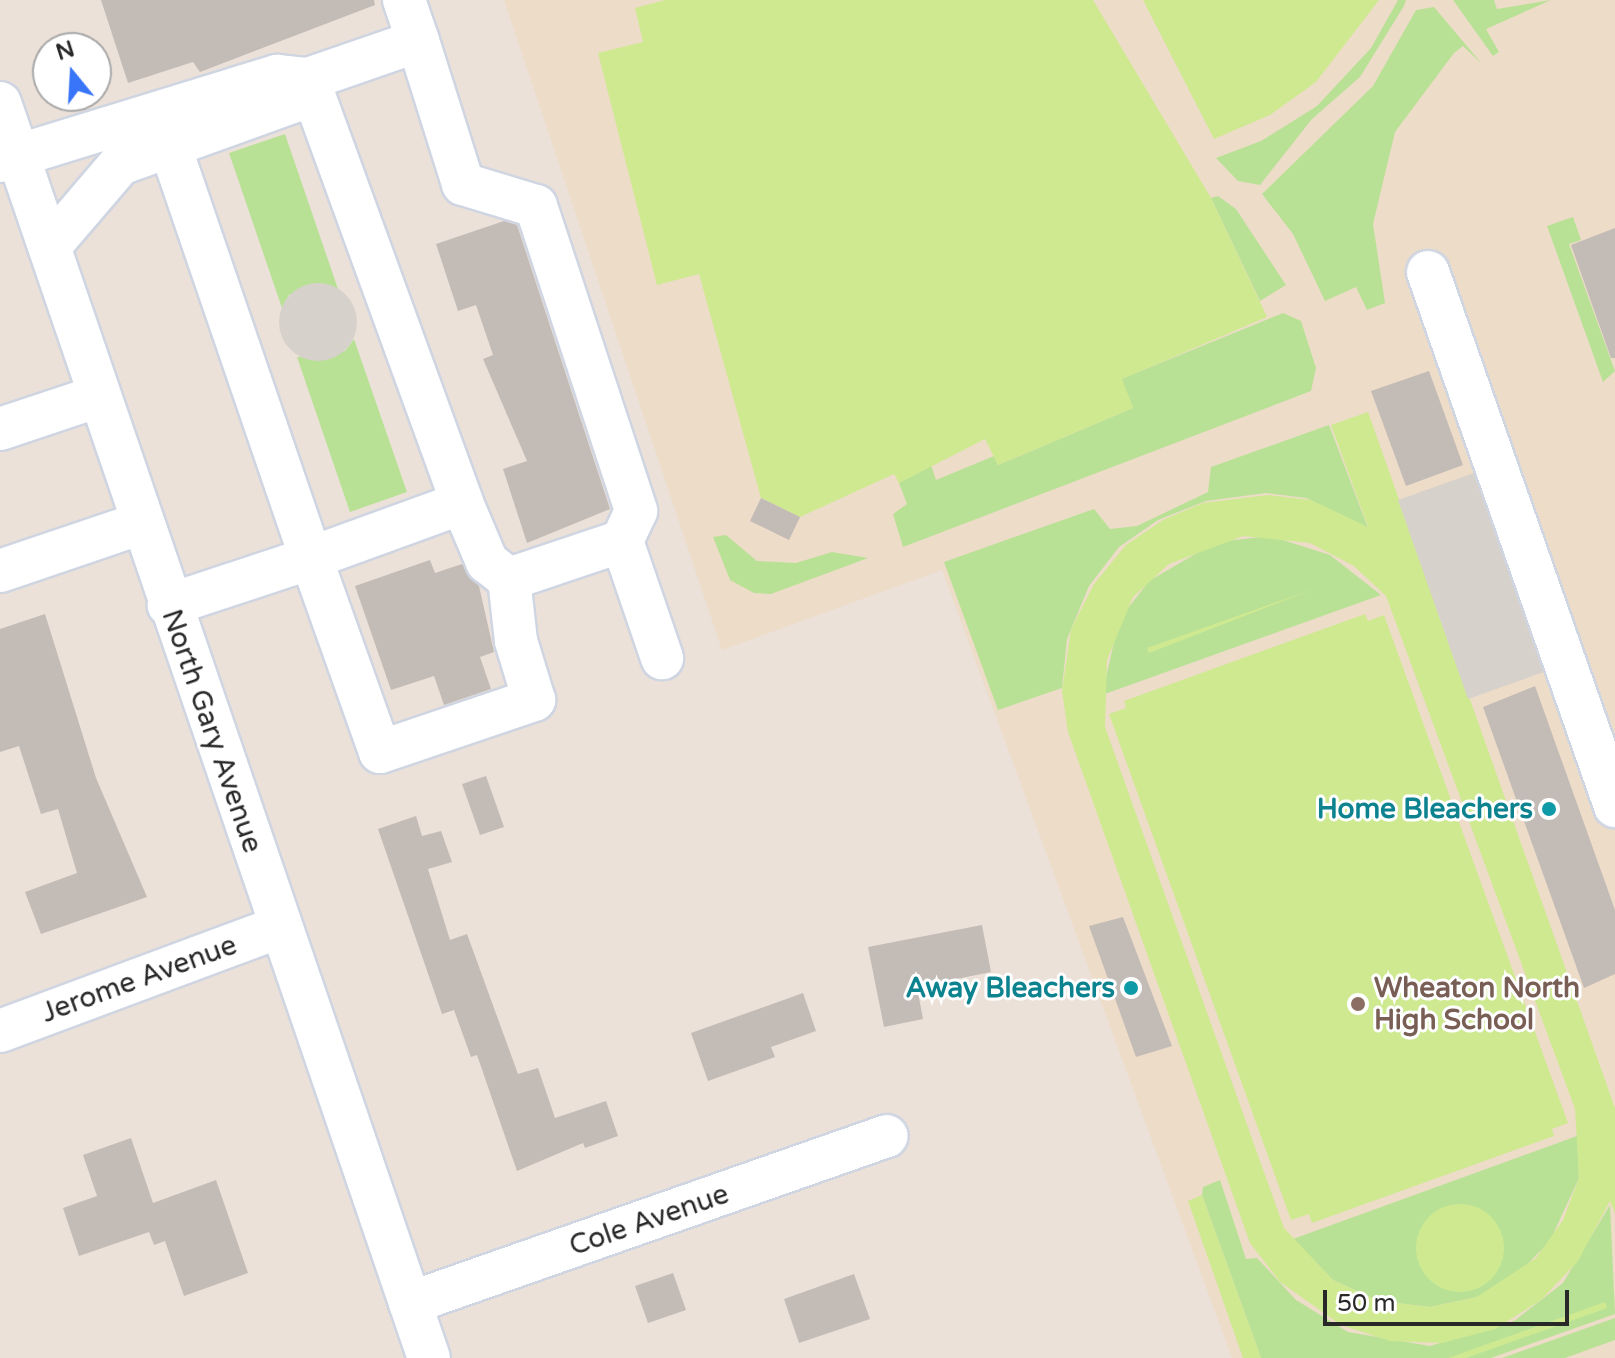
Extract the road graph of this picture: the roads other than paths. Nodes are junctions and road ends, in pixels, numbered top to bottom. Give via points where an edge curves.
1 (404, 0) edge
2 (418, 41) junction
3 (308, 79) junction
4 (0, 103) edge
5 (165, 132) junction
6 (8, 158) edge
7 (49, 247) junction
8 (1428, 272) dead end
9 (99, 396) junction
10 (0, 429) edge
11 (462, 503) junction
12 (142, 523) junction
13 (622, 541) junction
14 (311, 558) junction
15 (0, 571) edge
16 (509, 579) junction
17 (169, 605) junction
18 (662, 658) dead end
19 (1615, 806) edge
20 (279, 927) junction
21 (0, 1031) edge
22 (887, 1136) dead end
23 (410, 1303) junction
24 (429, 1358) edge

1 - 2 street
2 - 3 street
2 - 13 street via 463,184 536,206 636,511
3 - 5 street via 295,101
3 - 11 street
4 - 6 street, North Gary Avenue
5 - 6 street
5 - 7 street via 120,164
5 - 14 street
6 - 7 street, North Gary Avenue
7 - 9 street, North Gary Avenue
8 - 19 street
9 - 10 street
9 - 12 street, North Gary Avenue
11 - 14 street
11 - 16 street via 487,562
12 - 15 street
12 - 17 street, North Gary Avenue
13 - 16 street
13 - 18 street
14 - 16 street via 380,752 534,700 516,641
14 - 17 street
17 - 20 street, North Gary Avenue
20 - 21 street, Jerome Avenue
20 - 23 street, North Gary Avenue
22 - 23 street, Cole Avenue
23 - 24 street, North Gary Avenue

